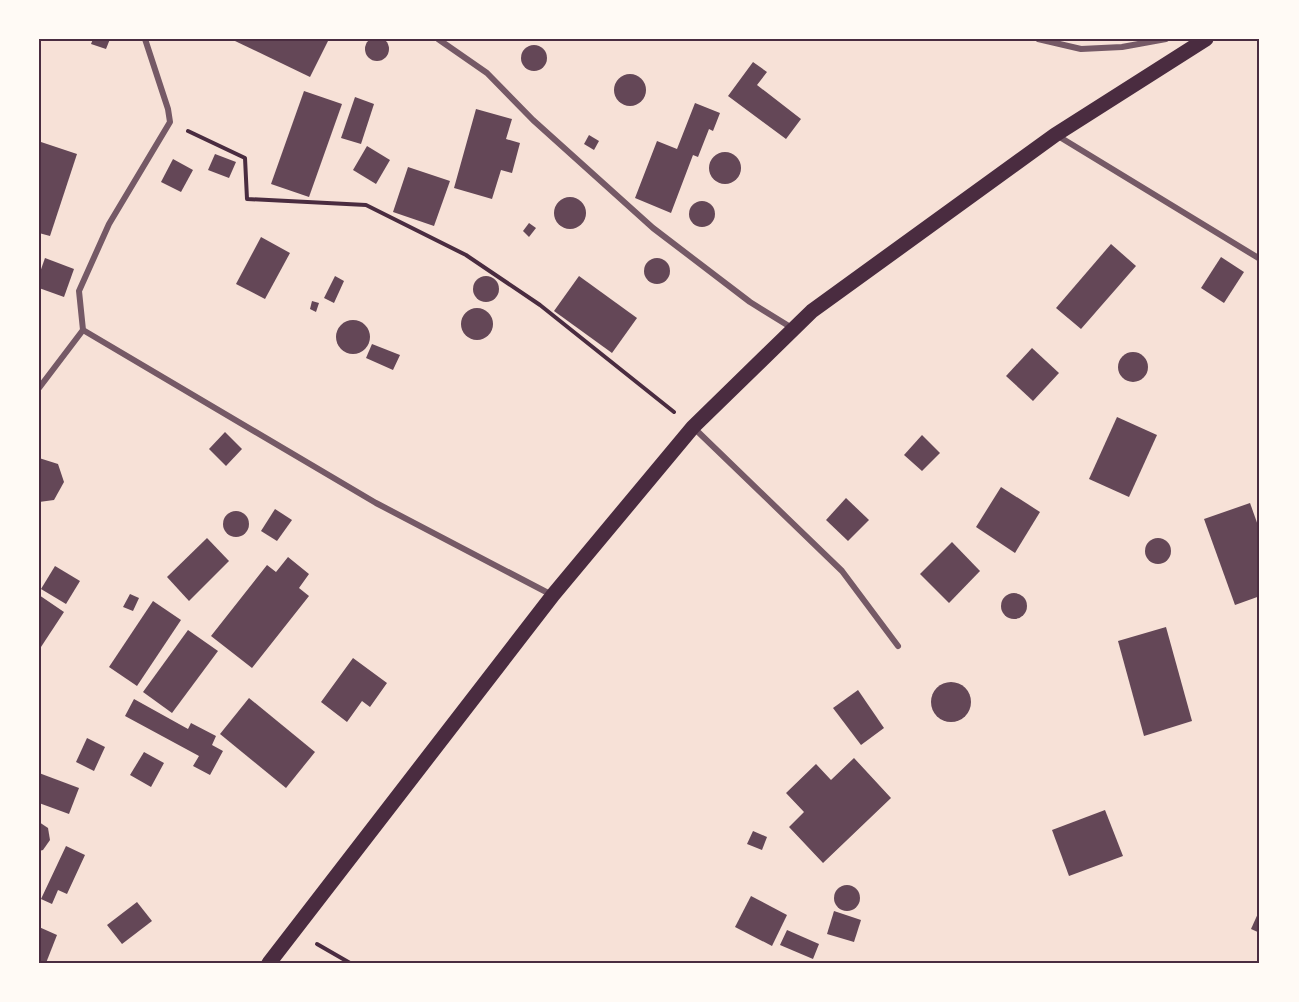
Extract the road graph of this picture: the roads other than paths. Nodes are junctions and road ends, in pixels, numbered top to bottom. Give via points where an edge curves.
1 (145, 39) edge
2 (438, 39) edge
3 (1038, 39) edge
4 (1166, 39) edge
5 (1206, 39) edge
6 (1055, 135) junction
7 (1260, 259) edge
8 (794, 329) junction
9 (83, 330) junction
10 (39, 388) edge
11 (693, 427) junction
12 (553, 595) junction
13 (898, 646) dead end
14 (269, 963) edge

1 - 9 street via 170,122 109,224 79,291
2 - 8 street via 487,73 653,228 750,303
3 - 4 street via 1081,49
5 - 6 main road
6 - 7 street
6 - 8 main road via 812,311
8 - 11 main road
9 - 10 street
9 - 12 street via 376,504
11 - 12 main road
11 - 13 street via 842,571
12 - 14 main road

